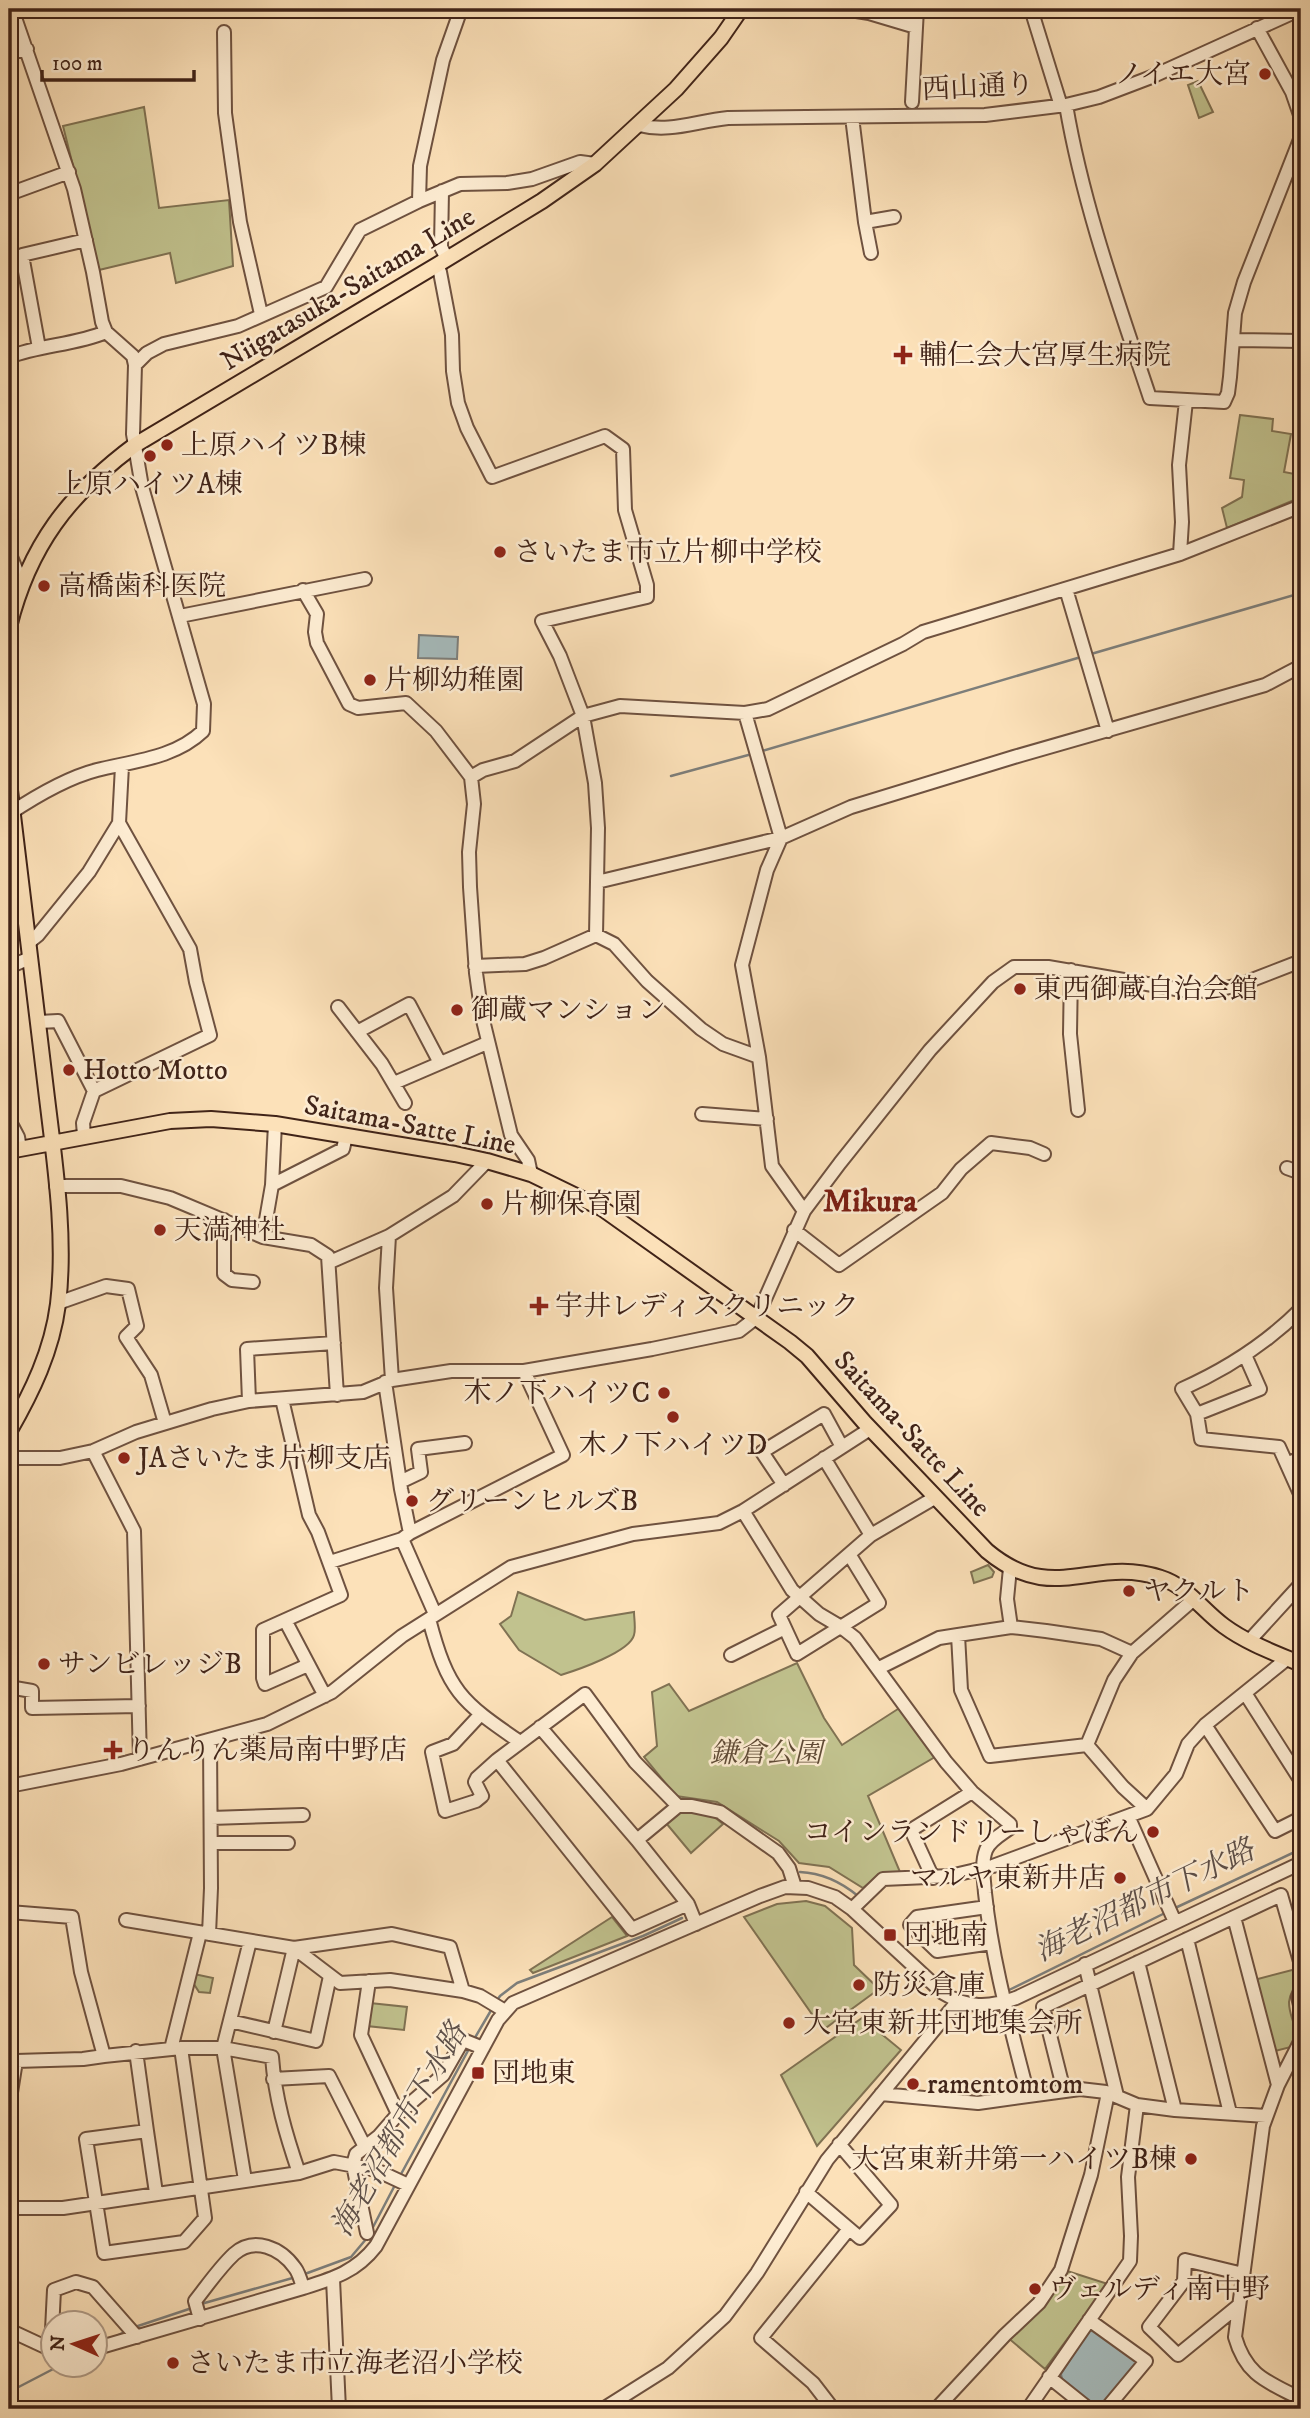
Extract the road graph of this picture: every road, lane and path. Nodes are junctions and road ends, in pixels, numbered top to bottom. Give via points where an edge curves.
1 (12, 9) edge
2 (461, 9) edge
3 (741, 9) edge
4 (844, 9) edge
5 (917, 9) edge
6 (1031, 9) edge
7 (1301, 9) edge
8 (916, 27) junction
9 (1257, 28) junction
10 (224, 32) dead end
11 (27, 50) junction
12 (9, 53) edge
13 (912, 102) dead end
14 (1064, 106) junction
15 (852, 117) junction
16 (1301, 118) edge
17 (639, 125) junction
18 (1301, 138) edge
19 (595, 164) junction
20 (69, 172) junction
21 (442, 191) junction
22 (9, 194) edge
23 (419, 201) junction
24 (894, 217) dead end
25 (865, 222) junction
26 (86, 240) junction
27 (871, 253) dead end
28 (442, 262) junction
29 (261, 314) junction
30 (106, 332) junction
31 (1234, 340) junction
32 (1301, 341) edge
33 (39, 348) junction
34 (9, 357) edge
35 (135, 365) junction
36 (1186, 401) junction
37 (135, 445) junction
38 (1301, 506) edge
39 (9, 552) edge
40 (1180, 554) junction
41 (365, 579) dead end
42 (22, 584) junction
43 (1066, 589) junction
44 (303, 590) junction
45 (12, 604) edge
46 (180, 616) junction
47 (9, 627) edge
48 (1301, 666) edge
49 (745, 713) junction
50 (583, 716) junction
51 (1108, 731) junction
52 (122, 766) junction
53 (471, 777) junction
54 (9, 782) edge
55 (10, 813) edge
56 (119, 823) junction
57 (781, 838) junction
58 (597, 882) junction
59 (596, 935) junction
60 (28, 943) junction
61 (30, 958) junction
62 (1301, 961) edge
63 (475, 966) junction
64 (9, 967) edge
65 (1071, 970) junction
66 (338, 1007) dead end
67 (39, 1023) junction
68 (357, 1032) junction
69 (487, 1043) junction
70 (759, 1057) junction
71 (440, 1063) junction
72 (394, 1083) junction
73 (94, 1091) junction
74 (405, 1103) dead end
75 (1078, 1110) dead end
76 (702, 1114) dead end
77 (767, 1119) junction
78 (9, 1120) edge
79 (275, 1124) junction
80 (84, 1135) junction
81 (346, 1136) junction
82 (52, 1142) junction
83 (14, 1149) edge
84 (1044, 1154) dead end
85 (487, 1161) junction
86 (1287, 1168) dead end
87 (1301, 1172) edge
88 (531, 1174) junction
89 (272, 1185) junction
90 (56, 1186) junction
91 (804, 1211) junction
92 (225, 1220) junction
93 (794, 1230) junction
94 (389, 1236) junction
95 (263, 1237) junction
96 (330, 1262) junction
97 (253, 1282) dead end
98 (58, 1303) junction
99 (1301, 1309) edge
100 (757, 1317) junction
101 (334, 1343) junction
102 (1245, 1355) junction
103 (524, 1371) junction
104 (389, 1381) junction
105 (337, 1395) junction
106 (282, 1399) junction
107 (249, 1402) junction
108 (1197, 1414) junction
109 (165, 1423) junction
110 (870, 1429) junction
111 (9, 1432) edge
112 (464, 1443) dead end
113 (842, 1447) junction
114 (93, 1451) junction
115 (9, 1458) edge
116 (824, 1458) junction
117 (1301, 1458) edge
118 (1288, 1463) junction
119 (400, 1482) junction
120 (784, 1485) junction
121 (1301, 1496) edge
122 (936, 1497) junction
123 (743, 1511) junction
124 (871, 1535) junction
125 (406, 1536) junction
126 (849, 1554) junction
127 (330, 1562) junction
128 (1010, 1568) junction
129 (1301, 1584) edge
130 (798, 1597) junction
131 (1194, 1599) junction
132 (432, 1616) junction
133 (286, 1622) junction
134 (841, 1627) junction
135 (1011, 1627) junction
136 (785, 1629) junction
137 (958, 1635) junction
138 (1249, 1641) junction
139 (1132, 1653) junction
140 (731, 1656) dead end
141 (1295, 1661) edge
142 (308, 1665) junction
143 (879, 1668) junction
144 (9, 1687) edge
145 (1245, 1693) junction
146 (325, 1696) junction
147 (139, 1706) junction
148 (480, 1714) junction
149 (1205, 1725) junction
150 (540, 1727) junction
151 (210, 1740) junction
152 (520, 1742) junction
153 (1087, 1745) junction
154 (140, 1759) junction
155 (497, 1760) junction
156 (1301, 1782) edge
157 (9, 1786) edge
158 (972, 1792) junction
159 (678, 1806) junction
160 (1147, 1809) junction
161 (303, 1815) dead end
162 (1128, 1816) junction
163 (211, 1818) junction
164 (1301, 1818) edge
165 (637, 1840) junction
166 (211, 1843) junction
167 (288, 1843) dead end
168 (1301, 1863) edge
169 (983, 1868) junction
170 (933, 1878) junction
171 (795, 1887) junction
172 (688, 1904) junction
173 (987, 1907) junction
174 (852, 1909) junction
175 (9, 1912) edge
176 (1172, 1914) junction
177 (1234, 1917) junction
178 (126, 1920) dead end
179 (696, 1924) junction
180 (204, 1934) junction
181 (1187, 1939) junction
182 (250, 1941) junction
183 (992, 1943) junction
184 (294, 1948) junction
185 (1138, 1962) junction
186 (1085, 1964) junction
187 (1301, 1965) edge
188 (330, 1976) junction
189 (369, 1981) junction
190 (1090, 1984) junction
191 (1301, 1990) edge
192 (463, 1991) junction
193 (957, 2002) junction
194 (1005, 2002) junction
195 (497, 2006) junction
196 (1301, 2009) edge
197 (230, 2021) junction
198 (274, 2032) junction
199 (1301, 2040) edge
200 (222, 2048) junction
201 (176, 2049) junction
202 (483, 2049) junction
203 (136, 2051) junction
204 (104, 2056) junction
205 (274, 2079) junction
206 (1278, 2085) junction
207 (1064, 2091) junction
208 (881, 2094) junction
209 (1113, 2094) junction
210 (1028, 2095) junction
211 (9, 2105) edge
212 (1137, 2105) junction
213 (1175, 2110) junction
214 (1230, 2113) junction
215 (398, 2114) junction
216 (1266, 2116) junction
217 (147, 2131) junction
218 (839, 2144) junction
219 (365, 2147) junction
220 (352, 2165) junction
221 (299, 2173) junction
222 (245, 2180) junction
223 (408, 2185) junction
224 (201, 2186) junction
225 (806, 2192) junction
226 (156, 2193) junction
227 (95, 2202) junction
228 (9, 2208) edge
229 (849, 2229) junction
230 (367, 2233) dead end
231 (1243, 2274) junction
232 (333, 2279) junction
233 (303, 2288) junction
234 (1238, 2306) junction
235 (53, 2310) edge
236 (200, 2319) junction
237 (1089, 2320) junction
238 (9, 2330) edge
239 (137, 2337) junction
240 (38, 2343) edge
241 (108, 2345) edge
242 (1049, 2377) junction
243 (1301, 2399) edge
244 (339, 2409) edge
245 (603, 2409) edge
246 (833, 2409) edge
247 (936, 2409) edge
248 (1028, 2409) edge
249 (1089, 2409) edge
250 (1106, 2409) edge

1 - 11 street
2 - 23 street via 443,60 420,166
3 - 17 main road, Niigatasuka-Saitama Line via 700,63
4 - 8 street
5 - 8 street
6 - 14 street
7 - 9 street, 西山通り
8 - 13 street
9 - 14 street, 西山通り via 1149,78
9 - 16 street
10 - 29 street via 225,113 240,222
11 - 12 street
11 - 20 street
14 - 15 street, 西山通り via 985,115
14 - 36 street via 1112,289 1150,398
15 - 17 street, 西山通り via 728,118 667,129
15 - 25 street
17 - 19 main road, Niigatasuka-Saitama Line
18 - 31 street via 1244,282 1235,313
19 - 21 street via 580,162 532,179 460,184
19 - 28 main road, Niigatasuka-Saitama Line
20 - 22 street
20 - 26 street
21 - 23 street
21 - 28 street
23 - 29 street via 360,230 326,287
24 - 25 street
25 - 27 street
26 - 30 street
26 - 33 street via 22,255
28 - 37 main road, Niigatasuka-Saitama Line
28 - 50 street via 458,403 492,477 605,436 623,449 625,510 647,597 542,621
29 - 35 street via 220,332 164,344
30 - 33 street
30 - 35 street via 133,356
31 - 32 street
31 - 36 street via 1224,402
33 - 34 street
35 - 37 street
36 - 40 street
37 - 42 main road, Niigatasuka-Saitama Line via 68,504
37 - 46 street via 142,487
38 - 40 street
39 - 42 street
40 - 43 street
41 - 44 street
42 - 45 main road, Niigatasuka-Saitama Line
43 - 49 street via 923,632 768,709
43 - 51 street
44 - 46 street
44 - 53 street via 317,614 317,643 349,704 358,708 405,703 436,731
45 - 47 main road, Niigatasuka-Saitama Line
46 - 52 street via 204,704 203,731 191,743
48 - 51 street via 1265,685
49 - 50 street via 620,706
49 - 57 street
50 - 53 street via 515,761
50 - 58 street via 595,783
51 - 57 street via 850,807
52 - 55 street via 95,770 66,782
52 - 56 street
53 - 63 street via 474,804 469,852
54 - 55 main road
55 - 60 main road
56 - 60 street via 89,872
56 - 73 street via 190,949 210,1035
57 - 58 street
57 - 70 street via 767,870 742,965
58 - 59 street
59 - 63 street via 525,964
59 - 70 street via 614,944 701,1029 723,1044
60 - 61 main road
61 - 64 street
61 - 67 main road
62 - 65 street via 1212,991
63 - 69 street
65 - 75 street via 1069,1024
65 - 91 street via 1014,967 993,982 923,1058
66 - 68 street
67 - 73 street via 58,1021
67 - 82 main road
68 - 71 street via 409,1004
68 - 72 street
69 - 71 street
69 - 88 street via 511,1135 528,1160
70 - 77 street
71 - 72 street
72 - 74 street
73 - 80 street via 83,1123
76 - 77 street
77 - 91 street via 772,1166
78 - 83 street via 18,1136
79 - 80 main road, Saitama-Satte Line via 194,1119
79 - 81 main road, Saitama-Satte Line
79 - 89 street
80 - 82 main road, Saitama-Satte Line
81 - 85 main road, Saitama-Satte Line
81 - 89 street via 343,1149
82 - 83 main road, Saitama-Satte Line
82 - 90 main road
84 - 93 street via 991,1143 942,1193 839,1265
85 - 88 main road, Saitama-Satte Line
85 - 94 street via 453,1196
86 - 87 street
88 - 100 main road, Saitama-Satte Line via 603,1209
89 - 95 street
90 - 92 street via 121,1186 170,1198
90 - 98 main road
91 - 93 street
92 - 95 street
92 - 97 street via 224,1274 232,1280
93 - 100 street
94 - 96 street
94 - 104 street
95 - 96 street via 311,1245
96 - 101 street
98 - 109 street via 106,1286 128,1289 137,1326 126,1337 151,1375
98 - 111 main road via 37,1379
99 - 102 street
100 - 103 street via 727,1335
100 - 110 main road, Saitama-Satte Line via 807,1356
101 - 105 street
101 - 107 street via 247,1349
102 - 108 street via 1182,1389
102 - 108 street via 1260,1389
103 - 104 street via 452,1371
103 - 125 street via 563,1455
104 - 105 street via 363,1392
104 - 119 street
105 - 106 street
106 - 107 street
106 - 127 street via 309,1516
107 - 109 street
108 - 118 street via 1201,1439 1279,1447
109 - 114 street
110 - 113 street
110 - 122 main road, Saitama-Satte Line
112 - 119 street via 418,1450 421,1472
113 - 116 street
113 - 120 street via 824,1414 762,1452
114 - 115 street via 60,1458
114 - 147 street via 134,1531
116 - 120 street
116 - 124 street
117 - 118 street
118 - 121 street
119 - 125 street
120 - 123 street
122 - 124 street
122 - 128 main road, Saitama-Satte Line via 987,1551
123 - 130 street
123 - 132 street via 719,1523 633,1534 511,1567
124 - 126 street
125 - 127 street
125 - 132 street
126 - 130 street
126 - 134 street via 879,1603
127 - 133 street via 341,1595
128 - 131 main road, Saitama-Satte Line via 1040,1579 1149,1574
128 - 135 street via 1007,1600
129 - 138 street
130 - 134 street
130 - 136 street via 779,1615
131 - 138 main road, Saitama-Satte Line via 1221,1625
131 - 139 street
132 - 146 street
132 - 148 street via 448,1678
133 - 142 street
133 - 142 street via 263,1630 265,1685
134 - 136 street via 797,1654
134 - 143 street
135 - 137 street
135 - 139 street via 1088,1636
136 - 140 street
137 - 143 street via 939,1639
137 - 153 street via 961,1690 990,1756
138 - 141 main road, Saitama-Satte Line
139 - 153 street via 1114,1680
141 - 145 street
142 - 146 street
143 - 158 street
144 - 147 street via 32,1690 32,1708
145 - 149 street
145 - 156 street
146 - 151 street via 267,1724
147 - 154 street
148 - 152 street
148 - 155 street via 453,1744 432,1752 445,1811 482,1796 475,1782
149 - 160 street via 1188,1744 1176,1774
149 - 164 street via 1275,1830
150 - 152 street
150 - 159 street via 585,1694 635,1762
150 - 165 street
151 - 154 street
151 - 163 street
152 - 155 street
153 - 160 street
154 - 157 street
155 - 172 street via 632,1928
158 - 169 street via 1010,1824 989,1843
158 - 170 street via 911,1829
159 - 165 street
159 - 171 street via 720,1812 761,1839 789,1868
160 - 162 street
161 - 163 street
162 - 169 street
162 - 176 street
163 - 166 street
165 - 172 street
166 - 167 street
166 - 180 street
168 - 176 street
169 - 170 street
169 - 173 street
170 - 174 street via 883,1879
171 - 174 street via 828,1894
171 - 179 street via 777,1889
172 - 179 street
173 - 183 street
173 - 183 street via 917,1917 910,1925 937,1951
174 - 193 street via 931,1984
175 - 204 street via 72,1917 81,1972
176 - 186 street
177 - 181 street
177 - 187 street via 1281,1895
177 - 206 street
178 - 180 street
179 - 195 street
180 - 182 street
180 - 201 street
181 - 185 street
181 - 214 street
182 - 184 street
182 - 197 street
183 - 194 street
184 - 188 street
184 - 192 street via 392,1934 450,1947
184 - 198 street
185 - 190 street
185 - 213 street
186 - 190 street
186 - 194 street
188 - 189 street via 340,1983
188 - 198 street via 316,2041
189 - 192 street
189 - 215 street via 361,2035
190 - 207 street via 1043,2007
190 - 209 street
191 - 196 street
192 - 195 street
193 - 194 street via 987,2006
193 - 208 street
194 - 210 street
195 - 202 street
197 - 198 street
197 - 200 street
199 - 206 street
200 - 201 street
200 - 205 street via 272,2057
200 - 222 street
201 - 203 street
201 - 224 street
202 - 215 street via 463,2040 443,2075
202 - 223 street
203 - 204 street
203 - 217 street
204 - 211 street via 16,2061
205 - 219 street via 329,2076
205 - 221 street
206 - 216 street
207 - 209 street
207 - 210 street
208 - 210 street via 978,2103
208 - 218 street
209 - 212 street
209 - 247 street via 1061,2270 1039,2303
212 - 213 street
212 - 237 street via 1128,2177 1131,2256
213 - 214 street
214 - 216 street
215 - 219 street
216 - 231 street
217 - 226 street
217 - 227 street via 86,2139
218 - 225 street
218 - 229 street via 891,2205 860,2238
219 - 220 street
220 - 221 street via 334,2162
220 - 223 street via 376,2169
220 - 230 street
221 - 222 street
222 - 224 street
223 - 232 street via 376,2246 347,2273
224 - 226 street
224 - 227 street via 205,2218 184,2242 104,2253
225 - 229 street
225 - 245 street via 725,2316 668,2368
226 - 227 street
227 - 228 street via 63,2208
229 - 246 street via 761,2338 813,2383
231 - 234 street
231 - 234 street via 1185,2260 1184,2281 1149,2327 1178,2355
232 - 233 street
232 - 244 street
233 - 236 street
233 - 236 street via 297,2269 280,2252 268,2246 246,2246 195,2301
234 - 243 street via 1240,2356 1251,2371
235 - 239 street via 54,2290 76,2282 93,2287
236 - 239 street
237 - 242 street
237 - 250 street via 1146,2361
238 - 240 street
239 - 241 street
242 - 248 street
242 - 249 street

